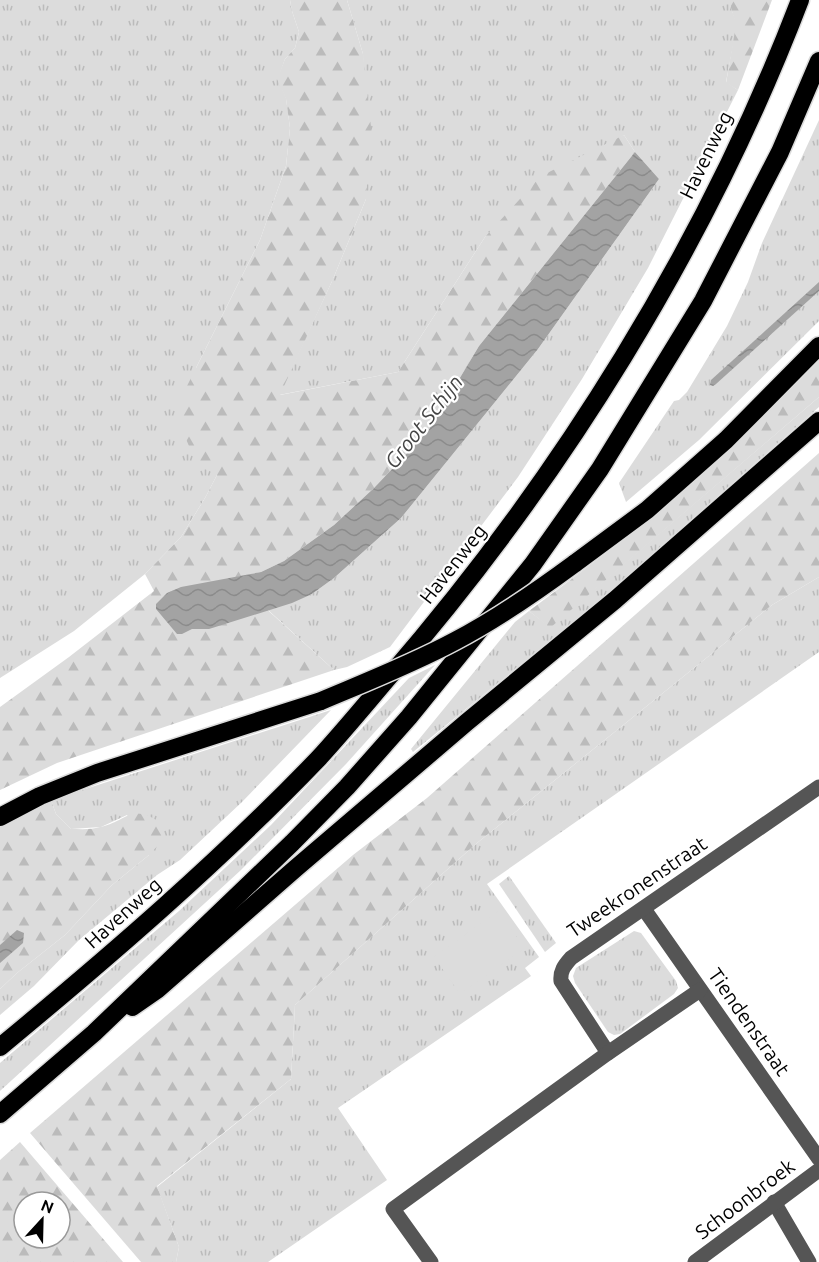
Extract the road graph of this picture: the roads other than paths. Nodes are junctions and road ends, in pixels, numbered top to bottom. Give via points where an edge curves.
1 (800, 0) edge
2 (819, 60) edge
3 (819, 346) edge
4 (819, 421) edge
5 (818, 790) edge
6 (0, 817) edge
7 (644, 909) junction
8 (700, 990) junction
9 (94, 1033) junction
10 (0, 1047) edge
11 (608, 1053) junction
12 (0, 1114) edge
13 (819, 1159) edge
14 (819, 1170) edge
15 (774, 1202) junction
16 (431, 1262) edge
17 (695, 1262) edge
18 (808, 1262) edge

1 - 10 highway, Havenweg via 742,135 662,289 608,382 506,533 437,622 319,757 152,917
2 - 9 highway via 780,152 703,301 600,469 533,564 347,787
3 - 6 highway, bridge via 726,440 647,510 513,608 456,641 321,701 97,773
4 - 9 highway via 607,608 401,778 158,989
5 - 7 street, Tweekronenstraat
7 - 8 street, Tiendenstraat
7 - 11 street, Tweekronenstraat via 571,958 561,974 561,981
8 - 11 street
8 - 13 street, Tiendenstraat
9 - 12 highway
11 - 16 street via 393,1209
14 - 15 street, Schoonbroek
15 - 17 street, Schoonbroek
15 - 18 street

